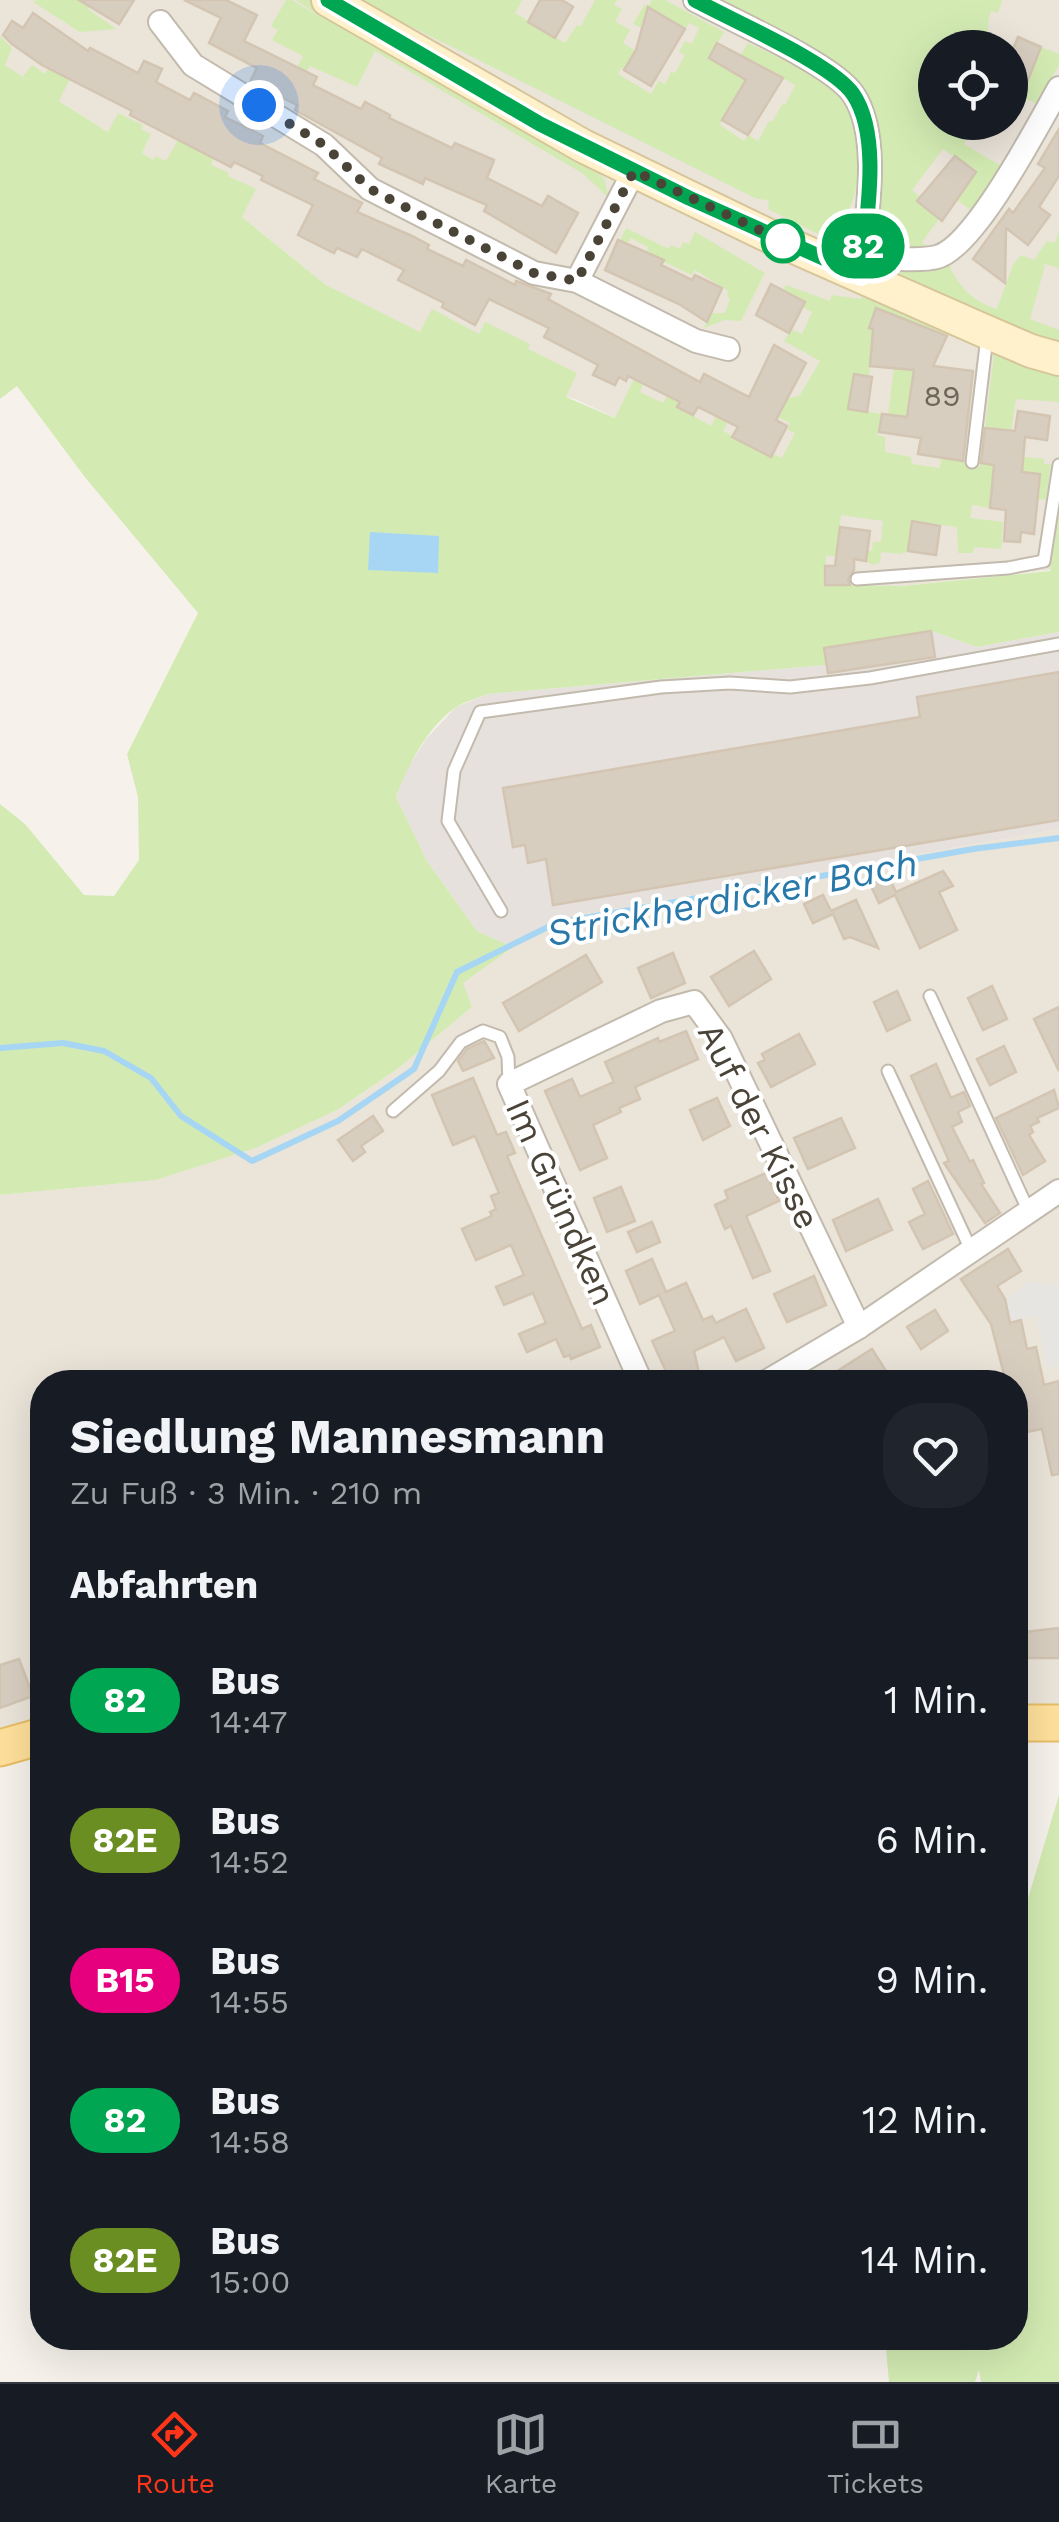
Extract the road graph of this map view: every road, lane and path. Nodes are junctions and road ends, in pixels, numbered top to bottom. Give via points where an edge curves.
1 (328, 0) edge
2 (695, 0) edge
3 (160, 22) dead end
4 (1059, 88) edge
5 (634, 171) junction
6 (861, 275) junction
7 (577, 281) junction
8 (988, 332) junction
9 (728, 349) dead end
10 (1059, 359) edge
11 (972, 462) dead end
12 (1059, 464) edge
13 (857, 579) dead end
14 (1059, 644) edge
15 (500, 911) dead end
16 (930, 996) dead end
17 (888, 1071) dead end
18 (509, 1084) junction
19 (393, 1111) dead end
20 (1059, 1191) edge
21 (1029, 1212) junction
22 (972, 1252) junction
23 (859, 1327) junction
24 (636, 1370) edge
25 (786, 1370) edge
26 (1028, 1723) edge
27 (1059, 1723) edge
28 (30, 1739) edge
29 (0, 1748) edge

1 - 5 main road
2 - 6 street via 811,61 852,93 869,158
3 - 7 street via 194,65 324,145 370,189 534,273
4 - 6 street via 956,249 926,259 875,260
5 - 6 main road
5 - 7 street
6 - 8 main road
7 - 9 street via 696,341
8 - 10 main road
8 - 11 lane
12 - 13 lane via 1044,561
14 - 15 lane via 870,678 661,687 480,712 454,771 448,821
16 - 21 lane
17 - 22 lane
18 - 19 lane, Im Gründken via 500,1037 483,1031 461,1042
18 - 23 street, Auf der Kisse via 661,1011 694,1002 721,1039
18 - 24 street, Im Gründken
20 - 21 street
21 - 22 street
22 - 23 street
23 - 25 street
26 - 27 main road
28 - 29 main road

